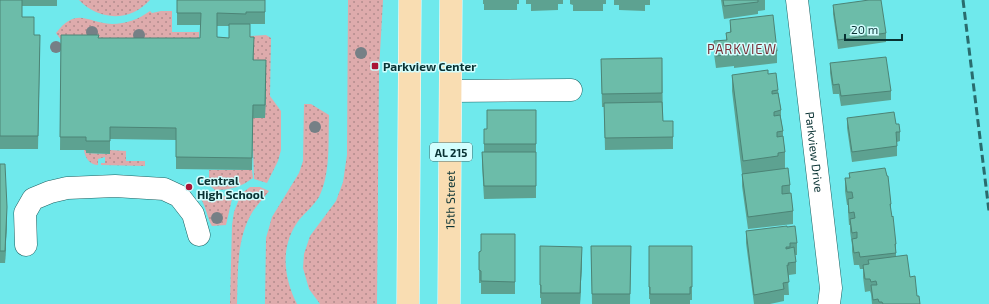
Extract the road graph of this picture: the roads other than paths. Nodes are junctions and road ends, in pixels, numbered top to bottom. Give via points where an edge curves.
1 (410, 0) edge
2 (452, 0) edge
3 (797, 0) edge
4 (571, 90) dead end
5 (451, 91) junction
6 (199, 235) dead end
7 (26, 245) dead end
8 (408, 304) edge
9 (449, 304) edge
10 (829, 304) edge

1 - 8 main road
2 - 5 main road, 15th Street / AL 215
3 - 10 street, Parkview Drive via 831,288
4 - 5 street
5 - 9 main road, 15th Street / AL 215
6 - 7 street via 193,214 179,196 164,189 115,186 68,188 33,199 25,213

